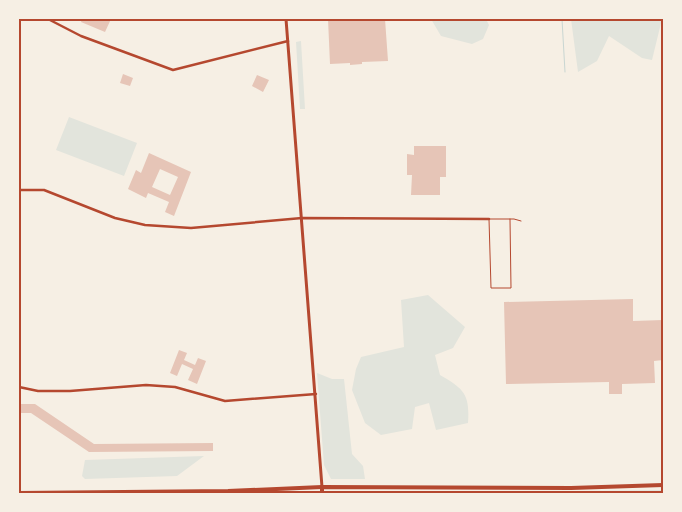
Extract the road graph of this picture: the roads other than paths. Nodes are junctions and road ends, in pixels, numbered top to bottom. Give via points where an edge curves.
1 (48, 19) edge
2 (286, 19) edge
3 (288, 41) junction
4 (19, 190) edge
5 (302, 218) junction
6 (489, 219) junction
7 (510, 219) junction
8 (521, 221) dead end
9 (19, 386) edge
10 (316, 394) junction
11 (663, 485) edge
12 (322, 487) junction
13 (228, 492) edge
14 (248, 492) edge
15 (19, 493) edge
16 (322, 493) edge

1 - 3 street via 81,36 173,70
2 - 3 main road
3 - 5 main road
4 - 5 street via 44,190 116,218 145,225 190,228
5 - 6 street
5 - 10 main road
6 - 7 lane
6 - 7 lane via 491,288 511,288
7 - 8 lane
9 - 10 street via 38,391 70,391 146,384 175,387 225,401
10 - 12 main road
11 - 12 main road
12 - 14 main road
12 - 16 main road
13 - 14 main road
13 - 15 main road

